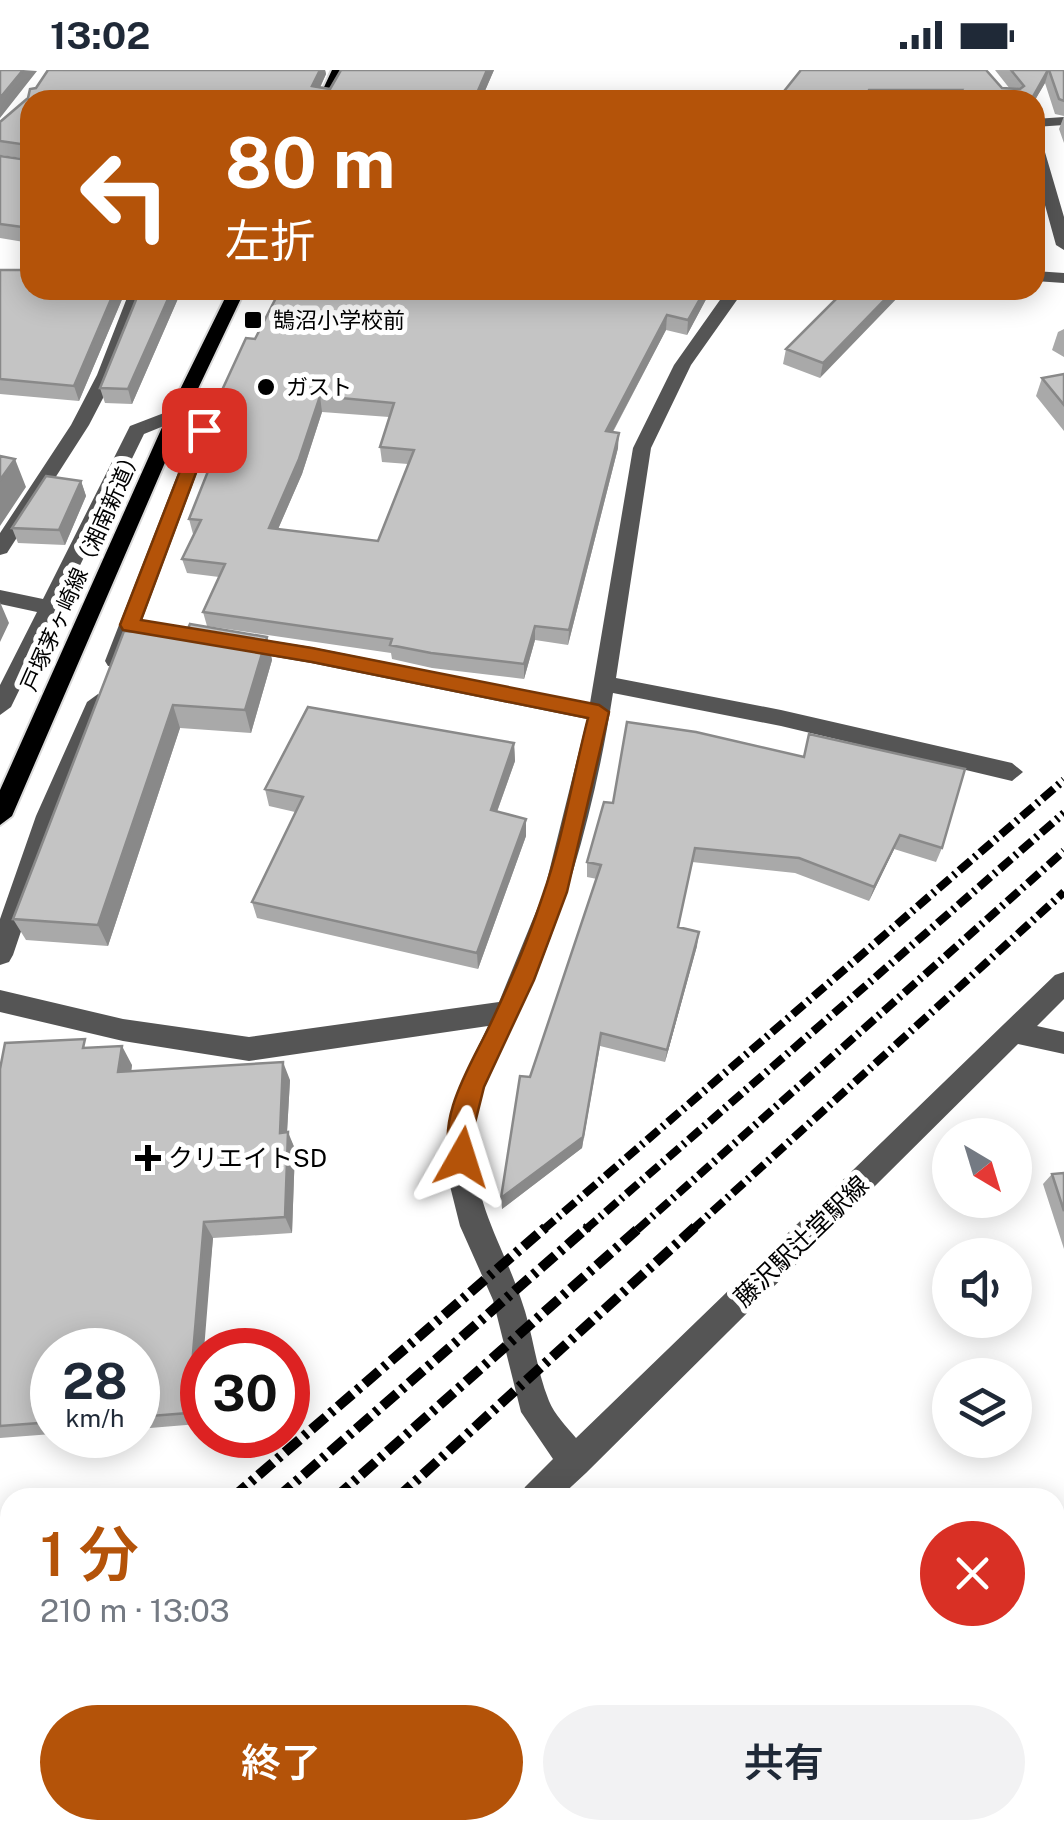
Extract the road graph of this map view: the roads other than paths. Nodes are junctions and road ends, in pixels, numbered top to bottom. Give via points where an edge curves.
1 (1045, 178) edge
2 (1064, 245) edge
3 (134, 300) edge
4 (232, 300) edge
5 (728, 300) edge
6 (176, 414) junction
7 (0, 548) edge
8 (0, 597) edge
9 (50, 607) junction
10 (130, 625) junction
11 (604, 682) junction
12 (0, 707) edge
13 (599, 712) junction
14 (1012, 772) dead end
15 (0, 816) edge
16 (0, 955) edge
17 (1064, 982) edge
18 (0, 1000) edge
19 (506, 1012) junction
20 (1013, 1032) junction
21 (1064, 1043) edge
22 (575, 1462) junction
23 (547, 1488) edge

1 - 2 street
3 - 7 street via 80,425
4 - 6 main road, 戸塚茅ヶ崎線（湘南新道）
5 - 11 street via 688,354 642,448
6 - 9 street via 138,430
6 - 10 street via 204,430
6 - 15 main road, 戸塚茅ヶ崎線（湘南新道）
8 - 9 street
9 - 12 street
10 - 13 street
10 - 16 street via 48,816
11 - 13 street
11 - 14 street
13 - 19 street via 556,892
17 - 20 street, 藤沢駅辻堂駅線
18 - 19 street via 123,1030 249,1048
19 - 22 street via 472,1087 461,1131 463,1182 474,1226 507,1299 536,1412
20 - 21 street
20 - 22 street, 藤沢駅辻堂駅線
22 - 23 street, 藤沢駅辻堂駅線

